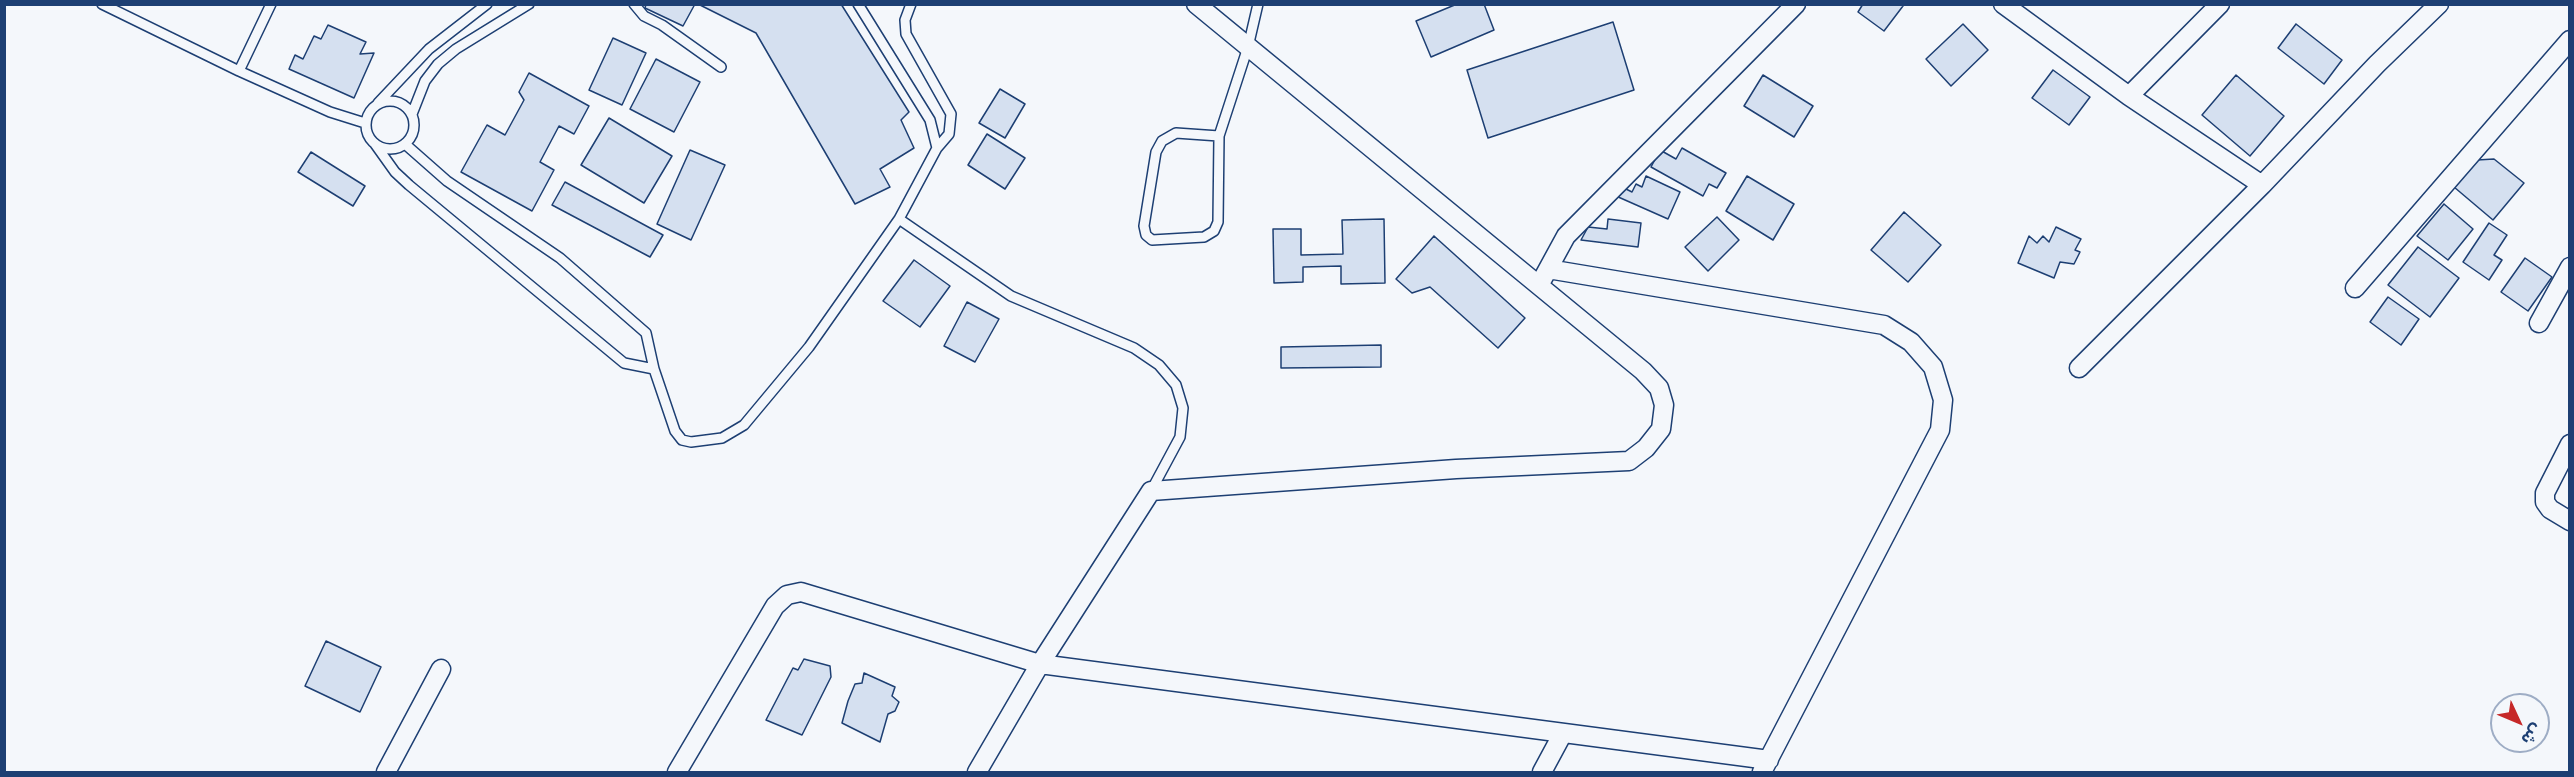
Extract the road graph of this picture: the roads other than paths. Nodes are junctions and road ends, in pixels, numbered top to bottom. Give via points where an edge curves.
1 (102, 4) edge
2 (271, 4) edge
3 (487, 4) edge
4 (529, 4) edge
5 (634, 4) edge
6 (858, 4) edge
7 (911, 4) edge
8 (1196, 4) edge
9 (1258, 4) edge
10 (1796, 4) edge
11 (2003, 4) edge
12 (2220, 4) edge
13 (2439, 4) edge
14 (2570, 40) edge
15 (1248, 47) junction
16 (721, 67) dead end
17 (239, 71) junction
18 (2129, 96) junction
19 (378, 103) junction
20 (412, 114) junction
21 (365, 123) junction
22 (1219, 136) junction
23 (375, 144) junction
24 (405, 144) junction
25 (937, 148) junction
26 (2262, 185) junction
27 (899, 219) junction
28 (2570, 267) edge
29 (1543, 277) junction
30 (2355, 288) dead end
31 (2539, 323) dead end
32 (2079, 368) dead end
33 (654, 369) junction
34 (2570, 444) edge
35 (1151, 491) junction
36 (2570, 521) edge
37 (1040, 664) junction
38 (441, 669) dead end
39 (1563, 733) junction
40 (1765, 766) edge
41 (386, 772) edge
42 (678, 772) edge
43 (977, 772) edge
44 (1542, 772) edge

1 - 17 lane
2 - 17 lane
3 - 19 lane via 429,49
4 - 20 lane via 438,64 425,81
5 - 16 lane via 644,16
6 - 25 lane via 930,120
7 - 25 lane via 905,20 906,34 951,114 950,134
8 - 15 street
9 - 15 lane
10 - 29 street via 1566,236
11 - 18 street
12 - 18 street
13 - 26 street
14 - 30 street
15 - 22 lane
15 - 29 street
17 - 21 lane via 330,112
18 - 26 street
19 - 20 lane via 394,100
19 - 21 lane
20 - 24 lane via 414,130
21 - 23 lane
22 - 22 lane via 1176,133 1162,141 1156,152 1143,226 1152,240 1204,237 1214,231 1218,222
23 - 24 lane via 390,149
23 - 33 lane via 402,179 624,363
24 - 33 lane via 447,181 560,258 646,333
25 - 27 lane
26 - 32 street
27 - 33 lane via 809,347 744,425 722,438 682,440
27 - 35 lane via 1011,296 1134,348 1159,365 1176,385 1184,408 1180,437
28 - 31 street
29 - 35 street via 1659,388 1664,405 1661,429 1629,461
29 - 40 street via 1884,325 1911,342 1933,366 1943,400 1940,430
34 - 36 street via 2545,494 2545,502
35 - 37 street
37 - 39 street
37 - 42 street via 801,592 787,595 775,606
37 - 43 street
38 - 41 street
39 - 40 street
39 - 44 street

